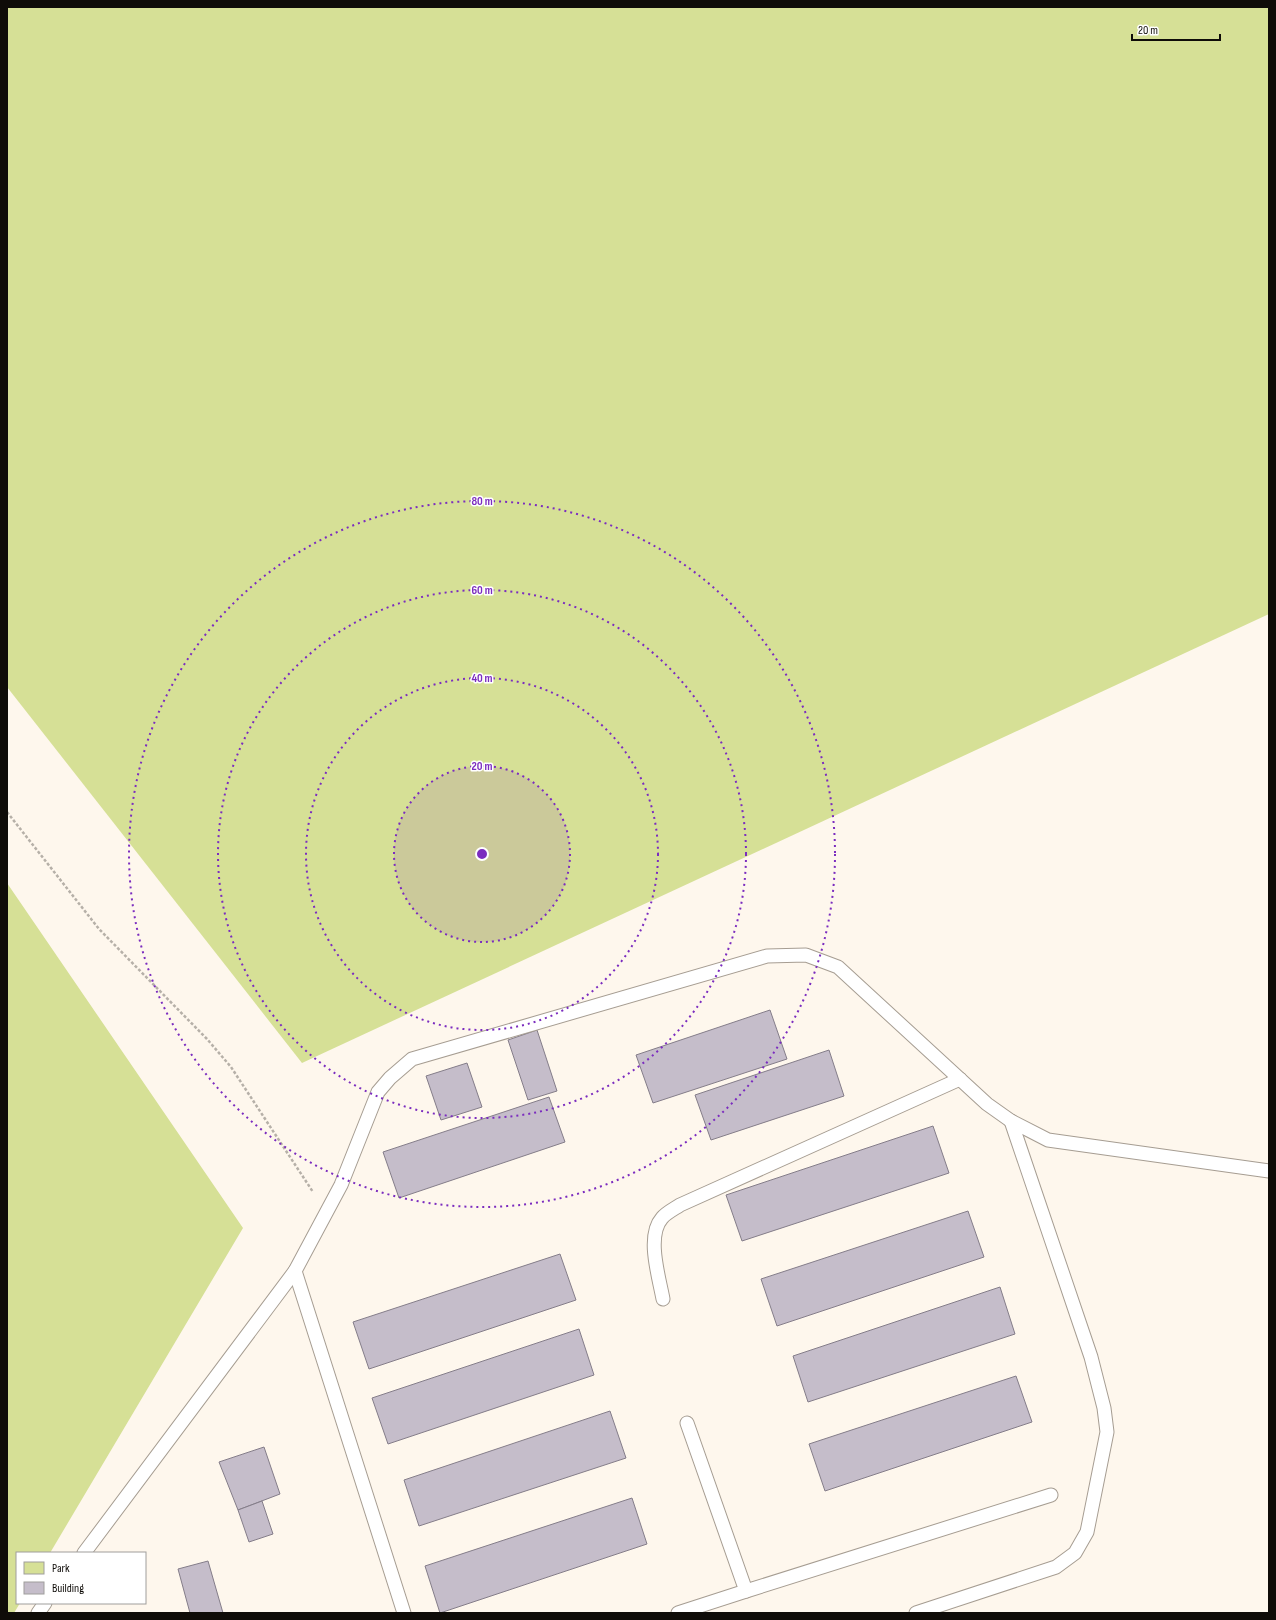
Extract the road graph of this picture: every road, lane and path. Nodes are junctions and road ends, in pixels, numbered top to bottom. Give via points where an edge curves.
1 (7, 812) edge
2 (960, 1079) junction
3 (1011, 1121) junction
4 (1269, 1171) edge
5 (326, 1213) junction
6 (295, 1271) junction
7 (663, 1298) dead end
8 (687, 1423) dead end
9 (1051, 1495) dead end
10 (85, 1552) edge
11 (746, 1591) junction
12 (44, 1604) edge
13 (38, 1613) edge
14 (404, 1613) edge
15 (678, 1613) edge
16 (916, 1613) edge

1 - 5 path via 99,929 207,1039 231,1067
2 - 3 lane via 987,1104
2 - 5 lane via 838,967 806,955 766,956 412,1059 378,1092 341,1185
2 - 7 lane via 680,1205 661,1218 655,1232 654,1247
3 - 4 lane via 1048,1140
3 - 16 lane via 1091,1357 1104,1408 1107,1432 1087,1532 1075,1553 1056,1567
5 - 6 lane
6 - 10 lane
6 - 14 lane
8 - 11 lane
9 - 11 lane
11 - 15 lane
12 - 13 lane

